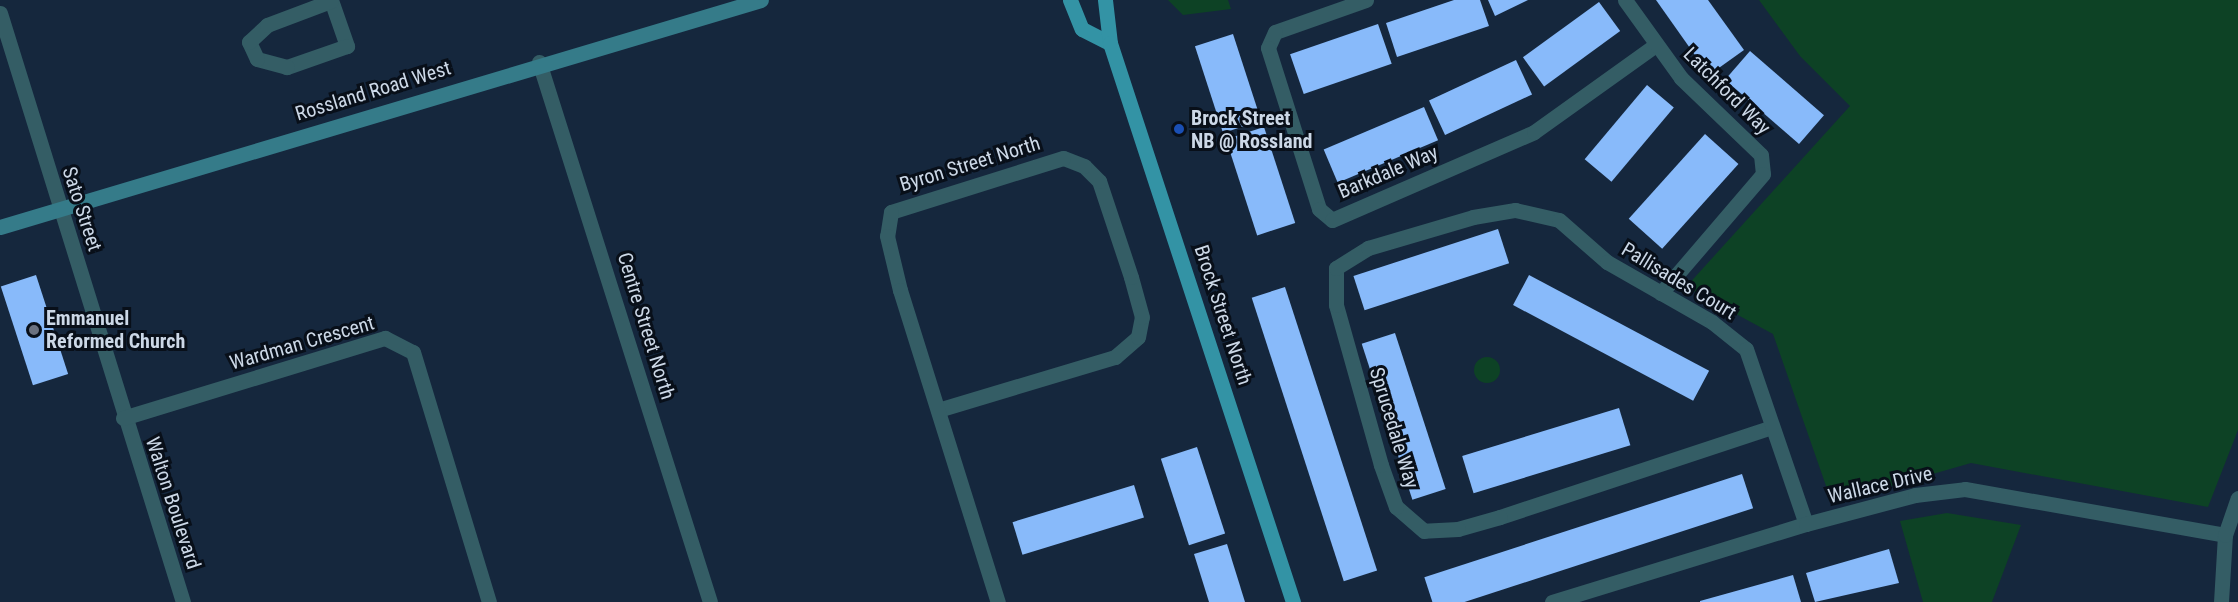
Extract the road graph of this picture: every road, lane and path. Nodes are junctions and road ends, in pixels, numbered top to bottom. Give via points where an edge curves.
1 (331, 0) edge
2 (760, 0) edge
3 (1070, 0) edge
4 (1105, 0) edge
5 (1366, 0) edge
6 (1625, 0) edge
7 (0, 13) edge
8 (1110, 43) junction
9 (1654, 46) junction
10 (7, 54) edge
11 (539, 62) junction
12 (60, 209) junction
13 (1559, 220) joint
14 (0, 227) edge
15 (1661, 293) junction
16 (938, 410) junction
17 (123, 418) junction
18 (1772, 427) junction
19 (2238, 498) edge
20 (1806, 525) junction
21 (2225, 535) junction
22 (183, 602) edge
23 (489, 602) edge
24 (710, 602) edge
25 (998, 602) edge
26 (1293, 602) edge
27 (1553, 602) edge
28 (2221, 602) edge

1 - 1 street via 267,25 249,42 257,59 287,67 347,46
2 - 11 main road, Rossland Road West
3 - 8 main road via 1082,29
4 - 8 main road, Brock Street North
5 - 9 street, Barkdale Way via 1275,32 1268,48 1319,209 1332,220 1534,132
6 - 9 street, Latchford Way
7 - 10 street, Sato Street
8 - 26 main road, Brock Street North
9 - 15 street, Latchford Way via 1761,155 1763,174
10 - 12 street, Sato Street
11 - 12 main road, Rossland Road West
11 - 24 street, Centre Street North
12 - 14 main road, Rossland Road West
12 - 17 street, Sato Street
13 - 15 street, Pallisades Court via 1607,262
13 - 18 street, Sprucedale Way via 1515,210 1473,217 1368,248 1336,268 1336,305 1396,507 1424,531 1458,529
15 - 18 street, Pallisades Court via 1746,349
16 - 16 street, Byron Street North via 887,236 891,212 1063,158 1084,166 1099,181 1131,277 1142,317 1138,337 1115,357
16 - 25 street, Byron Street North
17 - 22 street, Walton Boulevard
17 - 23 street, Wardman Crescent via 385,338 413,352
18 - 20 street, Pallisades Court
19 - 21 street
20 - 21 street, Wallace Drive via 1915,495 1965,489
20 - 27 street, Wallace Drive
21 - 28 street

